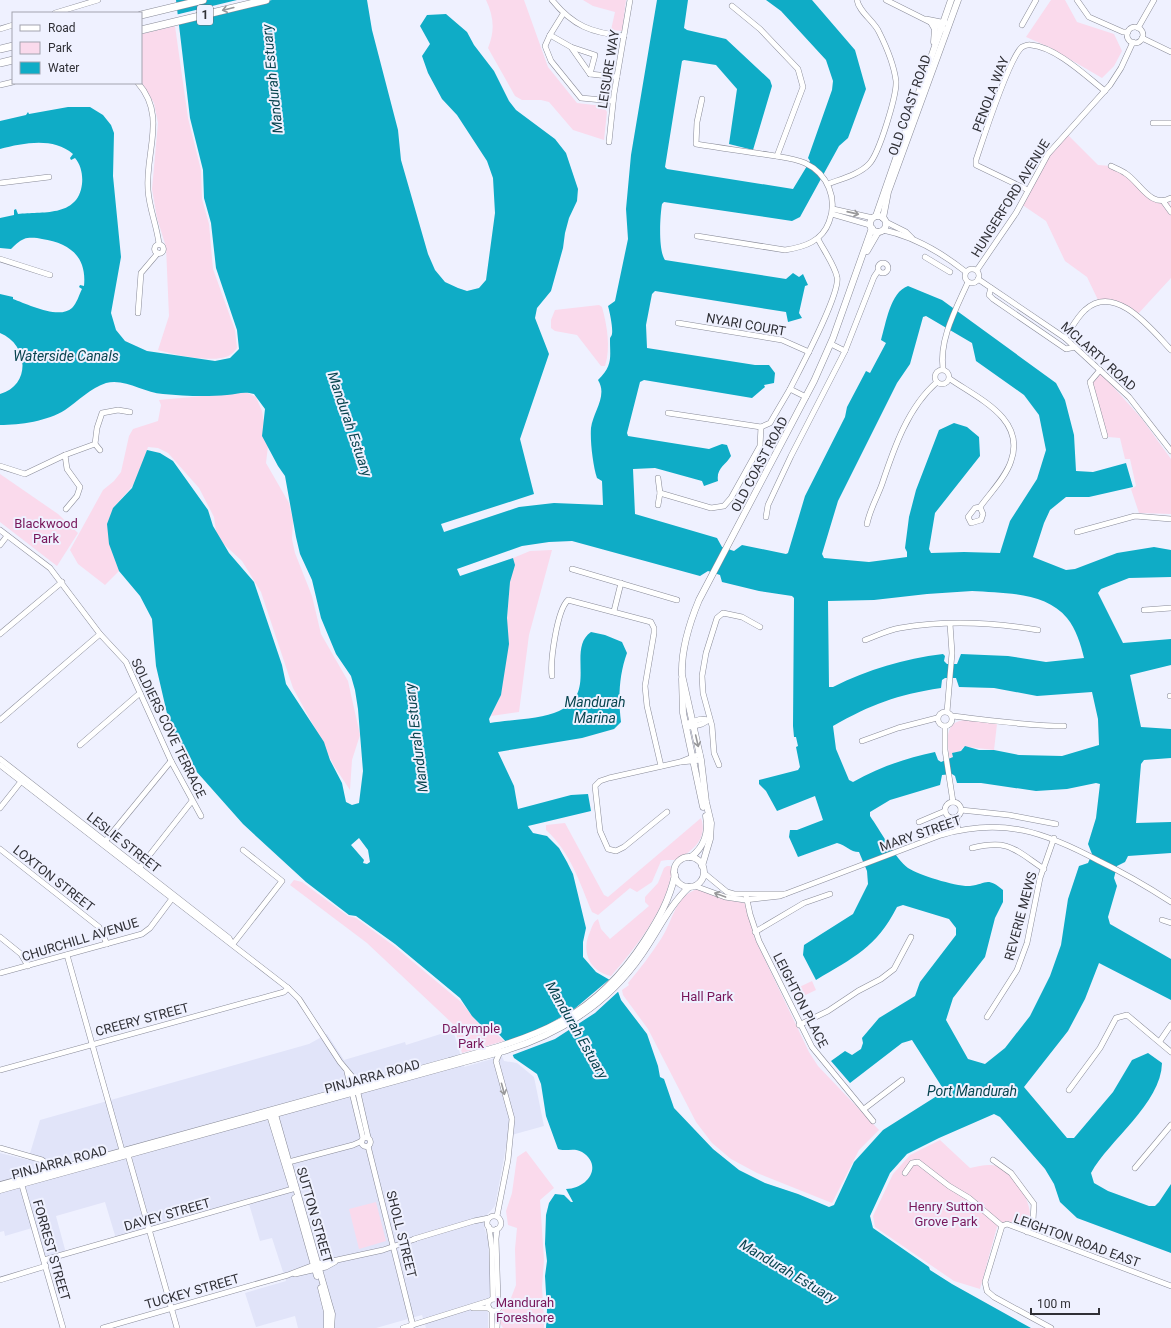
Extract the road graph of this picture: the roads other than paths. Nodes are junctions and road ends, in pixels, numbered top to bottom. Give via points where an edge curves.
1 (98, 0) edge
2 (203, 0) edge
3 (266, 0) edge
4 (552, 0) edge
5 (630, 0) edge
6 (857, 0) edge
7 (886, 0) edge
8 (951, 0) edge
9 (958, 0) edge
10 (1036, 0) edge
11 (1077, 0) edge
12 (1154, 0) edge
13 (732, 6) dead end
14 (58, 12) edge
15 (563, 14) junction
16 (142, 15) edge
17 (928, 21) junction
18 (12, 25) edge
19 (1022, 25) dead end
20 (945, 26) junction
21 (1138, 28) junction
22 (0, 29) edge
23 (142, 30) edge
24 (1128, 32) junction
25 (550, 34) junction
26 (624, 36) junction
27 (1142, 38) junction
28 (1133, 42) junction
29 (12, 46) edge
30 (571, 47) junction
31 (0, 49) edge
32 (1171, 52) edge
33 (932, 53) junction
34 (12, 60) edge
35 (0, 63) edge
36 (590, 74) junction
37 (617, 77) junction
38 (12, 82) edge
39 (139, 84) edge
40 (0, 85) edge
41 (1105, 91) junction
42 (702, 99) dead end
43 (613, 101) junction
44 (1153, 123) dead end
45 (1171, 123) edge
46 (609, 142) dead end
47 (777, 156) junction
48 (1111, 166) dead end
49 (48, 177) dead end
50 (0, 183) edge
51 (828, 184) junction
52 (1028, 190) junction
53 (1171, 198) edge
54 (1163, 200) junction
55 (832, 212) junction
56 (1171, 212) edge
57 (874, 217) junction
58 (885, 220) junction
59 (871, 227) junction
60 (880, 231) junction
61 (697, 236) dead end
62 (818, 239) junction
63 (914, 239) junction
64 (925, 257) dead end
65 (944, 257) junction
66 (0, 259) edge
67 (860, 263) junction
68 (938, 266) junction
69 (977, 270) junction
70 (878, 271) dead end
71 (950, 272) dead end
72 (966, 272) junction
73 (50, 275) dead end
74 (978, 279) junction
75 (968, 282) junction
76 (991, 288) junction
77 (138, 313) dead end
78 (678, 323) dead end
79 (1065, 338) junction
80 (831, 344) junction
81 (1076, 347) junction
82 (1171, 350) edge
83 (845, 351) junction
84 (809, 352) junction
85 (943, 369) junction
86 (1100, 370) junction
87 (950, 379) junction
88 (937, 382) junction
89 (790, 389) junction
90 (806, 397) junction
91 (130, 412) dead end
92 (668, 413) dead end
93 (761, 427) junction
94 (1105, 436) dead end
95 (95, 444) junction
96 (100, 450) dead end
97 (1171, 451) edge
98 (65, 455) junction
99 (0, 466) edge
100 (658, 478) dead end
101 (660, 493) junction
102 (658, 506) dead end
103 (980, 507) dead end
104 (66, 509) dead end
105 (766, 516) dead end
106 (1171, 519) edge
107 (867, 524) dead end
108 (0, 530) edge
109 (1077, 532) dead end
110 (7, 536) junction
111 (0, 544) edge
112 (572, 569) dead end
113 (62, 582) junction
114 (621, 583) junction
115 (677, 600) dead end
116 (1171, 608) edge
117 (1144, 610) dead end
118 (614, 611) junction
119 (950, 624) junction
120 (760, 628) dead end
121 (1038, 630) dead end
122 (0, 634) edge
123 (100, 634) junction
124 (865, 640) dead end
125 (682, 675) junction
126 (552, 676) dead end
127 (140, 693) junction
128 (947, 712) junction
129 (952, 716) junction
130 (937, 718) junction
131 (0, 720) edge
132 (709, 720) junction
133 (693, 724) junction
134 (685, 726) junction
135 (945, 726) junction
136 (1064, 726) dead end
137 (862, 741) dead end
138 (80, 745) dead end
139 (701, 757) junction
140 (693, 759) junction
141 (0, 760) edge
142 (171, 761) junction
143 (0, 764) edge
144 (719, 765) dead end
145 (661, 766) junction
146 (23, 780) junction
147 (192, 801) junction
148 (953, 802) junction
149 (0, 808) edge
150 (961, 810) junction
151 (945, 811) junction
152 (666, 812) dead end
153 (201, 816) dead end
154 (956, 817) junction
155 (919, 822) dead end
156 (1056, 824) dead end
157 (958, 830) junction
158 (1054, 838) junction
159 (104, 843) junction
160 (972, 848) dead end
161 (0, 849) edge
162 (243, 850) dead end
163 (690, 856) junction
164 (702, 866) junction
165 (1044, 869) junction
166 (138, 870) junction
167 (704, 873) junction
168 (675, 875) junction
169 (692, 886) junction
170 (830, 894) dead end
171 (173, 897) junction
172 (747, 897) junction
173 (1171, 902) edge
174 (1162, 920) dead end
175 (1171, 923) edge
176 (756, 932) junction
177 (0, 937) edge
178 (911, 937) dead end
179 (107, 944) junction
180 (232, 944) junction
181 (67, 955) junction
182 (28, 966) junction
183 (0, 973) edge
184 (620, 978) junction
185 (288, 988) junction
186 (987, 1017) dead end
187 (799, 1025) junction
188 (1171, 1025) edge
189 (1160, 1041) junction
190 (92, 1044) junction
191 (503, 1049) junction
192 (1171, 1052) edge
193 (0, 1070) edge
194 (902, 1080) dead end
195 (355, 1089) junction
196 (1070, 1090) dead end
197 (864, 1109) junction
198 (272, 1112) junction
199 (874, 1121) dead end
200 (1171, 1125) edge
201 (365, 1142) junction
202 (0, 1148) edge
203 (124, 1154) junction
204 (993, 1160) dead end
205 (287, 1163) junction
206 (1135, 1168) dead end
207 (50, 1173) junction
208 (905, 1173) dead end
209 (21, 1181) junction
210 (0, 1184) edge
211 (294, 1188) junction
212 (0, 1190) edge
213 (497, 1216) junction
214 (488, 1223) junction
215 (1002, 1226) junction
216 (497, 1229) junction
217 (150, 1231) junction
218 (1028, 1232) junction
219 (393, 1245) junction
220 (44, 1260) junction
221 (46, 1266) junction
222 (317, 1267) junction
223 (0, 1280) edge
224 (1171, 1286) edge
225 (493, 1300) junction
226 (172, 1308) junction
227 (472, 1308) junction
228 (490, 1310) junction
229 (498, 1310) junction
230 (411, 1327) edge
231 (63, 1328) edge
232 (103, 1328) edge
233 (177, 1328) edge
234 (327, 1328) edge
235 (331, 1328) edge
236 (403, 1328) edge
237 (492, 1328) edge
238 (497, 1328) edge
239 (1051, 1328) edge

1 - 14 street
2 - 16 highway, 1
3 -> 23 highway, 1
4 - 15 street
5 - 26 street, LEISURE WAY
6 - 51 street via 879,32 889,57 896,81 894,99 877,151 870,163 865,168
7 - 17 street
8 - 20 main road, OLD COAST ROAD
9 - 20 main road, OLD COAST ROAD
10 - 19 street
11 - 24 street via 1089,17
12 - 21 street
13 - 47 street via 760,29 798,69 803,87
15 - 25 street
15 - 26 street via 592,31
17 - 20 street
17 - 33 main road via 935,30
18 - 22 street
20 - 33 main road, OLD COAST ROAD
20 - 58 main road, OLD COAST ROAD via 888,192
21 - 24 street via 1132,28
21 - 27 street via 1143,34
24 - 28 street via 1128,38
25 - 30 street
25 - 43 street via 546,46 551,61 581,98
26 - 37 street, LEISURE WAY
27 - 28 street via 1138,42
27 - 32 street
28 - 41 street, HUNGERFORD AVENUE via 1121,68
29 - 31 highway
30 - 36 street
30 - 36 street via 595,54
33 - 57 main road, OLD COAST ROAD
34 - 35 highway
36 - 37 street
37 - 43 street, LEISURE WAY
38 - 40 street
39 - 77 street via 148,97 155,122 148,190 159,244 155,248 158,253 141,273
41 - 52 street, HUNGERFORD AVENUE via 1055,145
41 - 52 street, PENOLA WAY via 1069,63 1043,48 1030,44 1023,46 1017,54 997,102 976,166
42 - 47 street via 696,144
43 - 46 street, LEISURE WAY
44 - 45 street
47 - 51 street via 805,163
48 - 54 street via 1126,173 1150,197
49 - 50 street
51 - 55 street
52 - 69 street, HUNGERFORD AVENUE via 1009,224
53 - 54 street
54 - 56 street
55 -> 57 street
55 - 59 street
55 - 62 street via 828,225
57 - 58 main road
57 - 59 main road, OLD COAST ROAD
58 - 60 main road, OLD COAST ROAD
58 - 63 street
59 - 60 main road
59 - 67 main road, OLD COAST ROAD
60 - 63 street
60 - 67 main road, OLD COAST ROAD
61 - 62 street via 785,250
62 - 84 street via 838,278
63 - 65 street
64 - 68 street
65 - 68 street
65 - 72 street
66 - 73 street
67 - 80 main road, OLD COAST ROAD
68 - 71 street
69 - 72 street via 971,268
69 - 74 street
70 - 83 street
72 - 75 street
74 - 75 street via 973,283
74 - 76 street, MCLARTY ROAD
75 - 85 street via 948,329 943,348
76 - 79 street, MCLARTY ROAD
76 - 81 street via 990,295 993,299 1066,349
78 - 84 street, NYARI COURT via 782,340
79 - 81 street, MCLARTY ROAD
79 - 82 street via 1085,310 1099,302 1118,303 1137,315
80 - 83 street
80 - 90 main road, OLD COAST ROAD
81 - 86 street, MCLARTY ROAD
83 - 105 street via 791,456 768,505
84 - 89 street
85 - 87 street via 948,372
85 - 88 street via 936,372
86 - 94 street via 1090,382
86 - 97 street, MCLARTY ROAD via 1129,397
87 - 88 street via 944,384
87 - 103 street via 1004,417 1014,438 1011,462
88 - 107 street via 913,410 870,508
89 - 90 street
89 - 93 street via 770,423
90 - 125 main road, OLD COAST ROAD via 699,600 687,635
91 - 95 street via 118,410 102,413
92 - 93 street
93 - 101 street via 760,446 724,506 711,508
95 - 96 street
95 - 98 street
98 - 99 street via 25,474
98 - 104 street via 67,469 80,487 77,496
100 - 101 street
101 - 102 street
106 - 109 street via 1135,516
108 - 110 street, SOLDIERS COVE TERRACE
110 - 111 street
110 - 113 street, SOLDIERS COVE TERRACE via 50,568
112 - 114 street
113 - 122 street
113 - 123 street, SOLDIERS COVE TERRACE
114 - 115 street
114 - 118 street
116 - 117 street
118 - 126 street via 576,600 565,602 551,665
118 - 145 street via 650,622 654,628 645,686
119 - 121 street via 985,623
119 - 124 street via 899,628
119 - 128 street via 952,654
120 - 132 street via 742,617 723,613 717,618 702,676
123 - 127 street, SOLDIERS COVE TERRACE via 126,662
123 - 131 street
125 - 133 main road, OLD COAST ROAD
125 - 134 main road, OLD COAST ROAD via 681,698
127 - 138 street
127 - 142 street, SOLDIERS COVE TERRACE
128 - 129 street
128 - 130 street via 940,713
129 - 135 street via 950,724
129 - 136 street via 1033,726
130 - 135 street via 939,723
130 - 137 street
132 - 133 street via 701,719
132 - 144 street via 713,731 714,753
133 - 134 street
133 -> 139 main road, OLD COAST ROAD
134 - 140 main road, OLD COAST ROAD
135 - 148 street via 945,750
139 - 140 street
139 - 164 main road, OLD COAST ROAD via 711,824 710,839
140 - 145 street
140 - 163 main road, OLD COAST ROAD via 707,822 702,845
141 - 146 street, LESLIE STREET
142 - 147 street, SOLDIERS COVE TERRACE
142 - 159 street
143 - 146 street, LESLIE STREET
145 - 152 street via 609,778 595,786 603,842 608,849 620,850
146 - 149 street
146 - 159 street, LESLIE STREET
147 - 153 street, SOLDIERS COVE TERRACE
147 - 166 street
148 - 150 street via 959,804
148 - 151 street via 948,804
150 - 154 street
150 - 156 street via 1009,815
151 - 154 street via 948,816
151 - 155 street
154 - 157 street
157 - 158 street, MARY STREET via 983,826 1004,827 1030,830
157 - 172 street, MARY STREET via 785,894
158 - 165 street, REVERIE MEWS
158 - 173 street, MARY STREET
159 - 166 street, LESLIE STREET
160 - 165 street via 1003,844
161 - 179 street, LOXTON STREET via 99,927
162 - 180 street via 282,880
163 - 164 main road
163 - 168 main road via 677,864
164 - 167 main road
165 - 186 street, REVERIE MEWS via 1027,943 1017,970
166 - 171 street, LESLIE STREET
167 - 169 main road via 702,879
167 - 172 street, MARY STREET via 727,892
168 - 169 main road via 680,883
168 - 184 main road, PINJARRA ROAD via 667,902
172 -> 169 street, MARY STREET via 725,897
169 - 184 main road, PINJARRA ROAD via 676,901 641,956
170 - 176 street via 804,903
171 - 179 street, CHURCHILL AVENUE via 146,932
171 - 180 street, LESLIE STREET
172 - 176 street, LEIGHTON PLACE
174 - 175 street
176 - 187 street, LEIGHTON PLACE
177 - 182 street via 21,954
178 - 187 street via 902,956 889,973 828,1011
179 - 181 street, CHURCHILL AVENUE
180 - 185 street, LESLIE STREET
181 - 182 street, CHURCHILL AVENUE
181 - 190 street
182 - 183 street, CHURCHILL AVENUE
184 - 191 main road, PINJARRA ROAD via 591,1008 567,1024 536,1040
185 - 190 street, CREERY STREET via 284,992
185 - 195 street, LESLIE STREET via 307,1011 347,1072
187 - 197 street, LEIGHTON PLACE via 812,1048
188 - 189 street
189 - 192 street
189 - 196 street via 1127,1015 1116,1018 1100,1048
190 - 193 street, CREERY STREET
190 - 203 street
191 - 195 main road, PINJARRA ROAD
191 -> 213 street via 496,1061 512,1119 508,1160
194 - 197 street
195 - 198 main road, PINJARRA ROAD
195 - 201 street, SHOLL STREET
197 - 199 street, LEIGHTON PLACE
198 - 203 main road, PINJARRA ROAD
198 - 205 main road, SUTTON STREET
200 - 206 street
201 - 205 street
201 - 219 street, SHOLL STREET
202 - 207 street via 42,1160
203 - 207 main road, PINJARRA ROAD
203 - 217 street
204 - 218 street via 1011,1173 1034,1204
205 - 211 main road, SUTTON STREET
207 - 209 main road, PINJARRA ROAD
208 - 215 street, LEIGHTON ROAD EAST via 912,1163 918,1162 969,1198
209 - 210 main road, PINJARRA ROAD
209 - 212 main road, PINJARRA ROAD
209 - 220 street, FORREST STREET
211 - 217 street, DAVEY STREET
211 - 222 main road, SUTTON STREET
213 - 214 street via 492,1216
213 - 216 street via 502,1223
214 - 216 street
214 - 219 street, TUCKEY STREET via 470,1223
214 - 225 street via 492,1249
215 - 218 street, LEIGHTON ROAD EAST via 1007,1224
215 - 239 street via 985,1282 987,1291
216 - 225 street
217 - 220 street, DAVEY STREET
217 - 226 street
218 - 224 street, LEIGHTON ROAD EAST
219 - 222 street, TUCKEY STREET
219 - 230 street, SHOLL STREET
220 - 221 street, FORREST STREET
221 - 223 street
221 - 231 street, FORREST STREET
222 - 226 street, TUCKEY STREET
222 - 234 main road, SUTTON STREET via 327,1312
222 - 235 main road, SUTTON STREET via 332,1314
225 - 227 street
225 - 228 street
225 - 229 street via 501,1305
226 - 232 street, TUCKEY STREET
226 - 233 street
227 - 228 street
227 - 230 street
228 - 229 street
228 - 237 street
229 - 238 street
230 - 236 street

